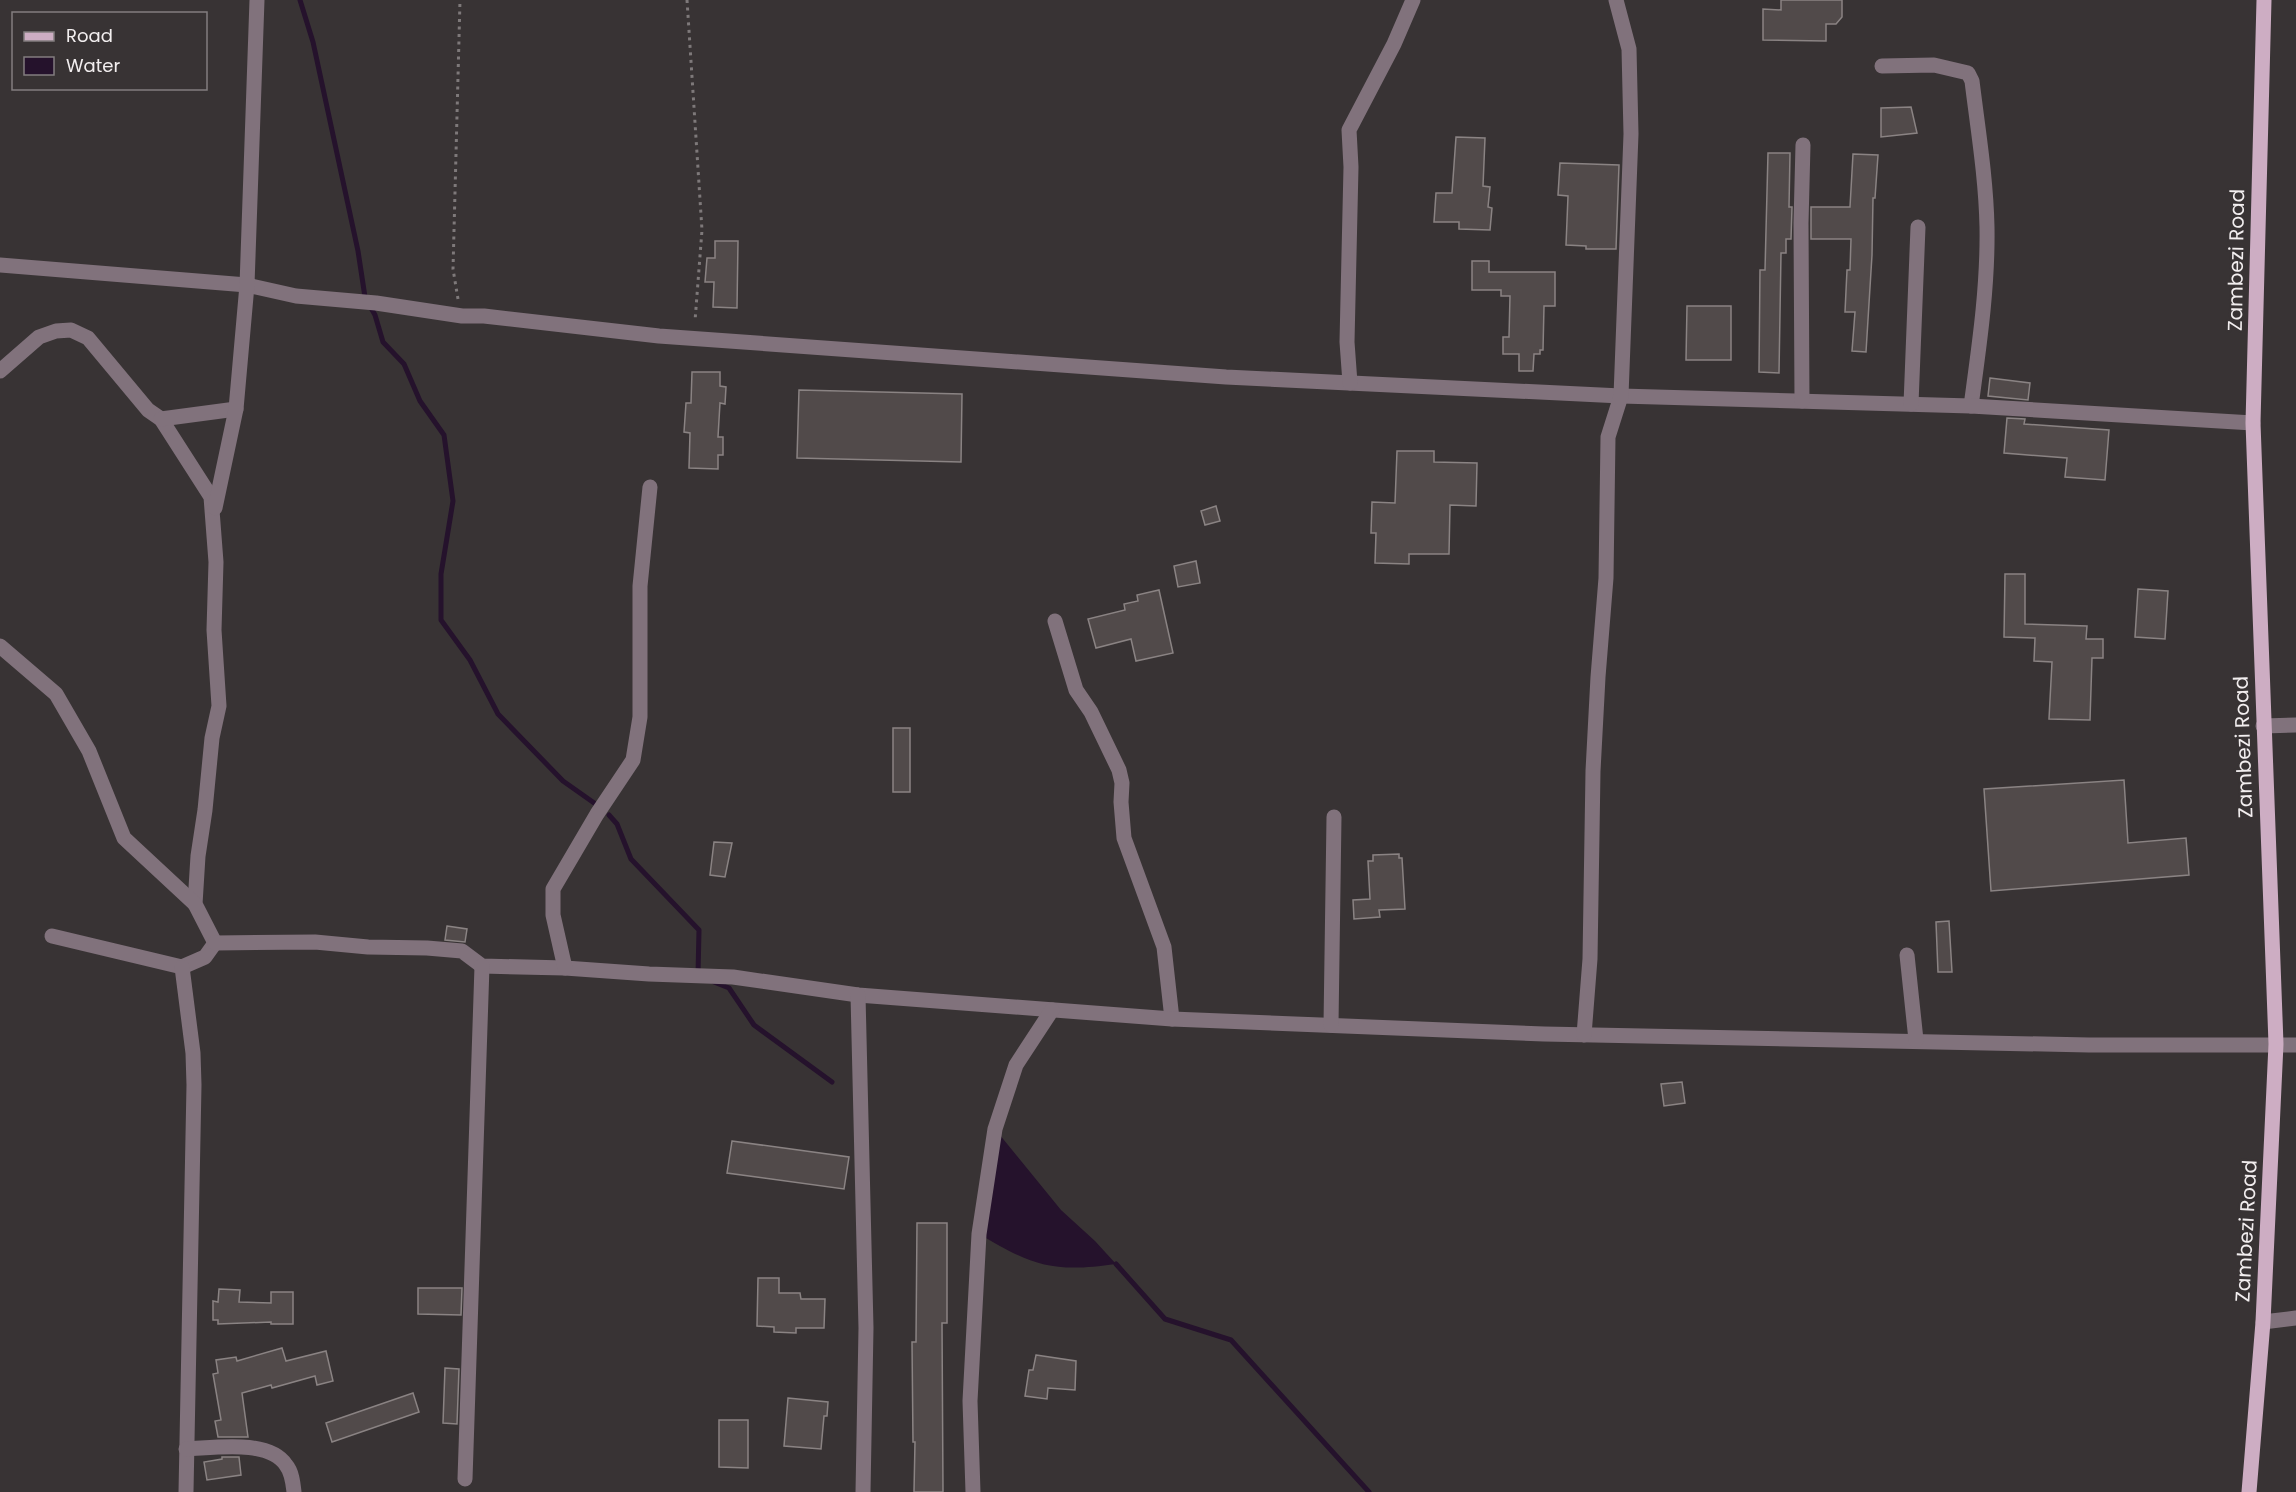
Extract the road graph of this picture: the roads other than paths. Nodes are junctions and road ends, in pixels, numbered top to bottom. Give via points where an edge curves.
1 (257, 0) edge
2 (1413, 0) edge
3 (1616, 0) edge
4 (2264, 0) edge
5 (1882, 66) dead end
6 (1803, 145) dead end
7 (1918, 227) dead end
8 (0, 265) edge
9 (248, 285) junction
10 (0, 371) edge
11 (1350, 383) junction
12 (1621, 396) junction
13 (1802, 401) junction
14 (1911, 404) junction
15 (1971, 406) junction
16 (236, 409) junction
17 (161, 419) junction
18 (2253, 423) junction
19 (650, 487) dead end
20 (213, 514) junction
21 (1055, 621) dead end
22 (0, 646) edge
23 (2296, 725) edge
24 (2263, 726) junction
25 (1334, 817) dead end
26 (195, 904) junction
27 (52, 936) dead end
28 (215, 943) junction
29 (1907, 955) dead end
30 (482, 966) junction
31 (182, 967) junction
32 (565, 968) junction
33 (858, 995) junction
34 (1052, 1010) junction
35 (1172, 1019) junction
36 (1331, 1025) junction
37 (1584, 1035) junction
38 (1916, 1040) junction
39 (2276, 1044) junction
40 (2296, 1045) edge
41 (2296, 1318) edge
42 (2263, 1322) junction
43 (186, 1449) junction
44 (465, 1479) dead end
45 (186, 1492) edge
46 (294, 1492) edge
47 (863, 1492) edge
48 (973, 1492) edge
49 (2249, 1492) edge

1 - 9 street
2 - 11 street via 1349,130
3 - 12 street via 1629,48 1631,135
4 - 18 main road, Zambezi Road
5 - 15 street via 1934,65 1968,73 1972,81 1987,230 1982,321
6 - 13 street
7 - 14 street
8 - 9 street
9 - 11 street via 296,296 659,336
9 - 16 street
10 - 17 street via 39,337 71,330 88,338 148,410
11 - 12 street
12 - 13 street
12 - 37 street via 1608,437 1606,578 1593,771 1590,959
13 - 14 street
14 - 15 street
15 - 18 street
16 - 17 street
16 - 20 street
17 - 20 street via 211,497
18 - 24 main road, Zambezi Road
19 - 32 street via 640,586 640,717 633,760 553,889 553,915
20 - 26 street via 219,706 206,781
21 - 35 street via 1076,690 1119,770 1124,838 1164,947
22 - 26 street via 56,694 89,751 124,838
23 - 24 street
24 - 39 main road, Zambezi Road
25 - 36 street
26 - 28 street
27 - 31 street
28 - 30 street via 315,942 462,951
28 - 31 street via 205,957
29 - 38 street
30 - 32 street
30 - 44 street
31 - 43 street via 194,1085
32 - 33 street via 734,977
33 - 34 street
33 - 47 street via 866,1328
34 - 35 street
34 - 48 street via 1016,1065 995,1129 979,1234 970,1401
35 - 36 street
36 - 37 street
37 - 38 street
38 - 39 street via 2089,1045
39 - 40 street
39 - 42 main road, Zambezi Road
41 - 42 street
42 - 49 main road, Zambezi Road
43 - 45 street
43 - 46 street via 244,1447 266,1451 287,1465

